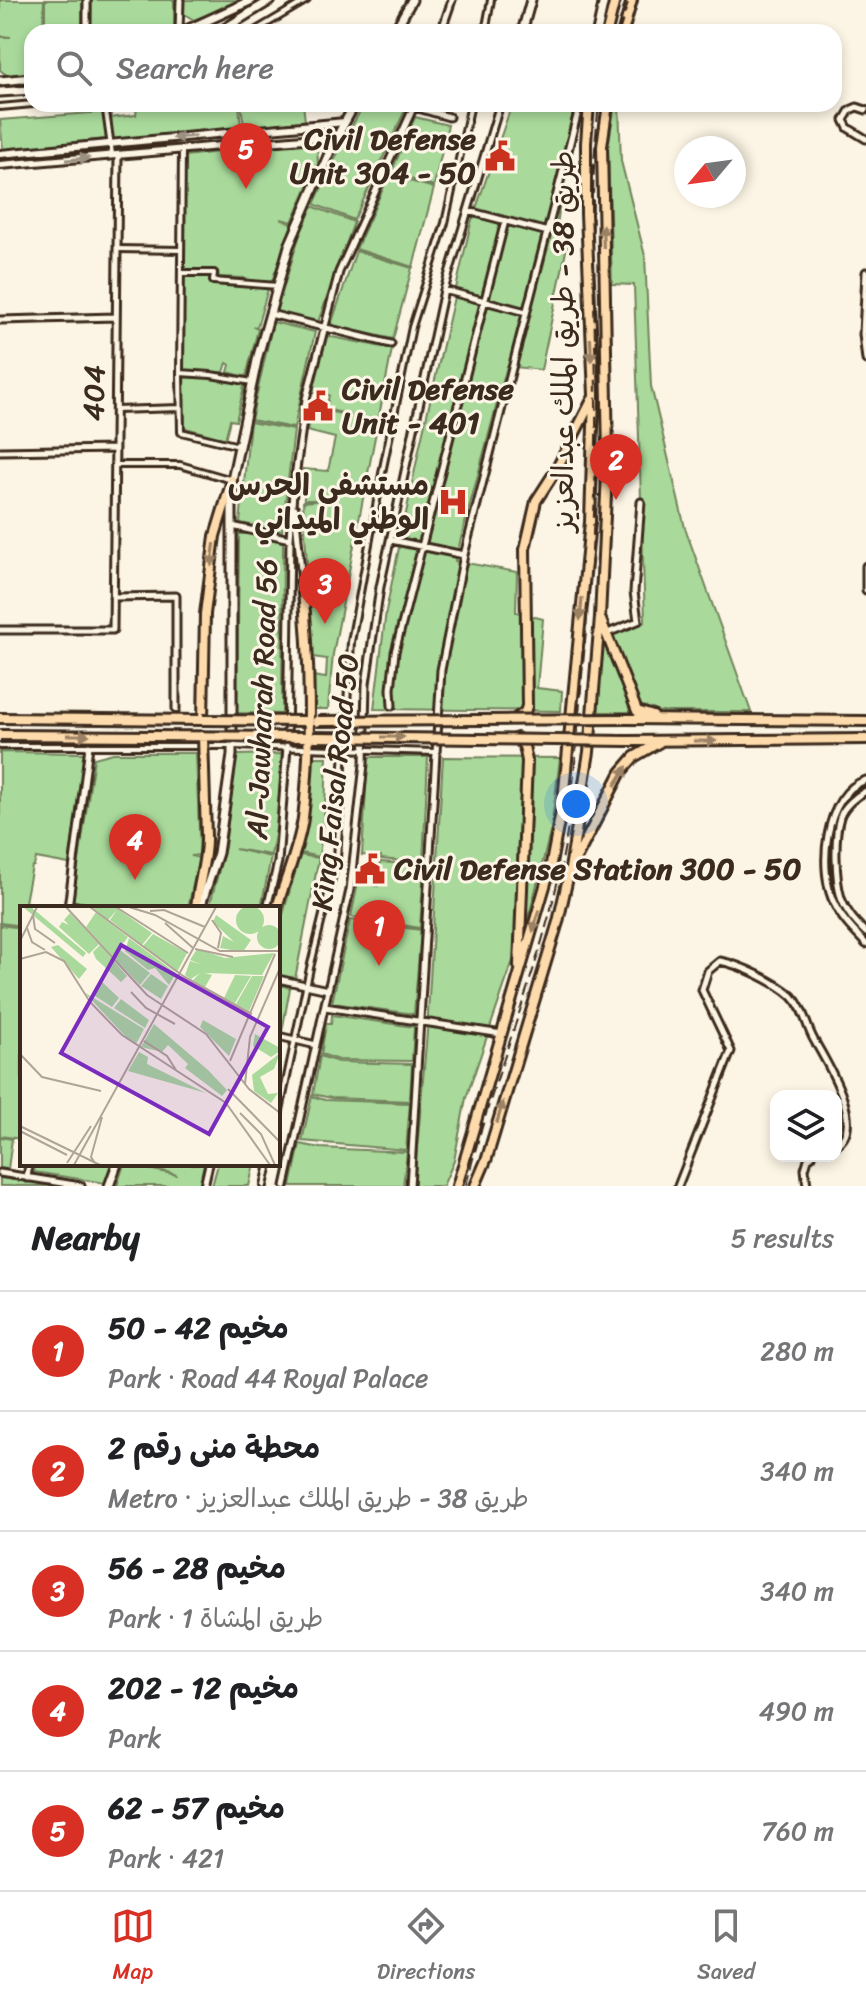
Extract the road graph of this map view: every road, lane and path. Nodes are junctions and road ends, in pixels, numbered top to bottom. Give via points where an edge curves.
1 (87, 0) edge
2 (180, 0) edge
3 (252, 0) edge
4 (271, 0) edge
5 (307, 0) edge
6 (412, 0) edge
7 (452, 0) edge
8 (491, 0) edge
9 (531, 0) edge
10 (604, 0) edge
11 (615, 0) edge
12 (632, 0) edge
13 (87, 24) edge
14 (181, 24) edge
15 (199, 24) edge
16 (232, 24) edge
17 (266, 24) edge
18 (398, 24) edge
19 (444, 24) edge
20 (486, 24) edge
21 (524, 24) edge
22 (599, 24) edge
23 (609, 24) edge
24 (625, 24) edge
25 (24, 79) edge
26 (0, 81) edge
27 (24, 90) edge
28 (0, 92) edge
29 (24, 105) edge
30 (0, 107) edge
31 (866, 110) edge
32 (106, 112) edge
33 (351, 112) edge
34 (412, 112) edge
35 (435, 112) edge
36 (469, 112) edge
37 (498, 112) edge
38 (578, 112) edge
39 (588, 112) edge
40 (607, 112) edge
41 (449, 117) dead end
42 (345, 122) junction
43 (338, 136) junction
44 (866, 139) edge
45 (110, 144) junction
46 (182, 150) junction
47 (0, 154) edge
48 (115, 156) junction
49 (0, 165) edge
50 (468, 211) junction
51 (505, 221) junction
52 (548, 232) junction
53 (117, 249) junction
54 (181, 250) junction
55 (866, 272) edge
56 (181, 273) junction
57 (278, 286) junction
58 (444, 290) junction
59 (484, 301) junction
60 (526, 312) junction
61 (270, 314) junction
62 (116, 317) junction
63 (0, 320) edge
64 (324, 328) junction
65 (391, 344) dead end
66 (866, 360) edge
67 (180, 373) junction
68 (252, 382) junction
69 (594, 395) junction
70 (180, 408) junction
71 (115, 410) junction
72 (239, 446) junction
73 (115, 449) junction
74 (0, 451) edge
75 (115, 465) junction
76 (232, 480) junction
77 (293, 491) junction
78 (641, 502) dead end
79 (232, 526) junction
80 (290, 539) junction
81 (390, 540) junction
82 (422, 546) junction
83 (464, 555) junction
84 (866, 566) edge
85 (302, 582) joint
86 (866, 590) edge
87 (113, 597) junction
88 (600, 617) junction
89 (0, 630) edge
90 (605, 634) junction
91 (392, 706) dead end
92 (176, 709) dead end
93 (0, 718) edge
94 (661, 718) junction
95 (515, 719) junction
96 (203, 720) junction
97 (309, 721) junction
98 (866, 721) edge
99 (0, 735) edge
100 (203, 736) junction
101 (309, 737) junction
102 (517, 738) junction
103 (866, 739) edge
104 (661, 741) junction
105 (0, 746) edge
106 (89, 746) junction
107 (233, 746) junction
108 (287, 747) junction
109 (307, 748) junction
110 (344, 749) junction
111 (364, 750) junction
112 (435, 752) junction
113 (866, 780) edge
114 (866, 791) edge
115 (570, 869) junction
116 (68, 906) edge
117 (198, 906) edge
118 (199, 906) edge
119 (267, 906) edge
120 (278, 906) edge
121 (866, 933) edge
122 (866, 944) edge
123 (280, 979) edge
124 (519, 982) junction
125 (306, 985) junction
126 (328, 990) junction
127 (325, 1007) junction
128 (420, 1022) junction
129 (503, 1034) junction
130 (280, 1036) edge
131 (295, 1040) junction
132 (316, 1045) junction
133 (850, 1094) dead end
134 (280, 1111) edge
135 (856, 1132) dead end
136 (842, 1143) edge
137 (807, 1162) edge
138 (29, 1166) edge
139 (116, 1166) edge
140 (209, 1166) edge
141 (269, 1166) edge
142 (0, 1173) edge
143 (27, 1178) junction
144 (81, 1186) edge
145 (109, 1186) edge
146 (204, 1186) edge
147 (264, 1186) edge
148 (285, 1186) edge
149 (410, 1186) edge
150 (457, 1186) edge
151 (475, 1186) edge
152 (678, 1186) edge
153 (807, 1186) edge

1 - 13 street
2 - 14 street
3 - 15 main road
4 - 16 main road
5 - 17 street
6 - 18 main road
7 - 19 street
8 - 20 street
9 - 21 main road
10 - 22 main road
11 - 23 main road
12 - 24 main road
25 - 26 main road
27 - 28 main road
29 - 30 street
31 - 44 street via 850,110 844,120
32 - 45 street
33 - 42 main road
34 - 64 street, Al-Jawharah Road 56 via 339,272
35 - 41 street
36 - 110 street via 445,223 412,327 383,468 351,642
37 - 50 street, King Faisal Road 50
38 - 52 street
39 -> 69 main road, طريق 38 - طريق الملك عبدالعزيز via 586,214
88 -> 40 main road, طريق 38 - طريق الملك عبدالعزيز via 608,454 602,146
42 - 43 main road
42 -> 45 street
43 - 46 street
43 - 57 main road via 289,246
45 - 47 street
45 - 48 street
46 - 48 street
46 - 54 street
49 -> 48 street
48 - 53 street, 404
50 - 51 street
50 - 58 street, King Faisal Road 50
51 - 52 street
51 - 59 street
52 - 60 street
53 - 54 street
53 - 62 street, 404
54 - 56 street
55 - 66 street
56 - 57 street via 214,273 213,281
56 - 67 street
57 - 61 main road
58 - 59 street
58 - 81 street, King Faisal Road 50
59 - 60 street
59 - 82 street
60 - 83 street
61 - 64 street
61 - 68 main road
62 - 63 street
62 - 71 street, 404
64 - 65 street
64 - 77 street, Al-Jawharah Road 56 via 306,399
67 - 68 street
67 - 70 street
68 - 72 main road
69 - 95 main road via 536,501 525,549 527,706
69 -> 124 main road, طريق 38 - طريق الملك عبدالعزيز via 590,522 563,801
70 - 71 street
70 - 72 street via 181,432
71 - 73 street, 404
72 - 76 main road
73 - 74 street
73 - 75 street, 404
75 - 76 street via 180,465
75 - 87 street, 404
76 - 79 main road
76 -> 96 main road via 215,536 205,614
77 - 80 street, Al-Jawharah Road 56
77 - 85 street, Al-Jawharah Road 56
78 - 90 street via 634,592 638,621
79 - 80 street
79 - 107 main road
80 - 108 street, Al-Jawharah Road 56
81 - 82 street
81 - 111 street, King Faisal Road 50 via 366,684
82 - 83 street
82 - 91 street via 395,652
83 - 112 street via 441,670
84 - 86 street
85 - 97 main road
87 - 89 street, 404 via 113,630
87 - 92 street via 176,596
88 - 90 main road
88 - 115 main road, طريق 38 - طريق الملك عبدالعزيز via 589,752
90 - 94 main road via 637,711
93 - 96 main road
94 - 95 main road, bridge
94 - 98 main road
95 - 97 main road, bridge
96 - 97 main road, bridge
97 - 101 main road, bridge
99 -> 100 main road, bridge
100 - 101 main road, bridge
100 - 117 main road, bridge via 207,853
101 -> 102 main road, bridge
101 - 109 main road
102 - 104 main road, bridge
102 - 124 main road via 527,761
104 -> 103 main road
115 -> 104 main road via 621,772
105 - 106 street
106 - 107 street
106 - 116 street
107 - 108 street
107 - 118 main road via 218,853
108 - 109 street
108 - 119 street, Al-Jawharah Road 56 via 278,862
109 - 110 street
109 - 120 main road via 303,820
110 - 111 street
110 - 125 street via 337,858
111 - 112 street
111 - 126 street, King Faisal Road 50 via 350,890
112 - 128 street
113 - 122 street via 845,793 836,807 828,832 827,880 834,904
114 - 121 street via 840,815 836,872 841,898
151 -> 115 main road, طريق 38 - طريق الملك عبدالعزيز
123 - 125 street
124 - 129 main road, طريق 38 - طريق الملك عبدالعزيز
125 - 126 street
125 - 131 street
126 - 127 street, King Faisal Road 50
127 - 128 street
127 - 132 street, King Faisal Road 50
128 - 129 street
128 - 149 street
129 - 150 main road, طريق 38 - طريق الملك عبدالعزيز
130 - 131 street
131 - 132 street
131 - 134 street
132 - 148 street, King Faisal Road 50
133 - 152 street via 792,997 720,961 708,971 702,990 731,1051
135 - 136 street
137 - 153 street
138 - 143 street
139 - 145 main road
140 - 146 street
141 - 147 street
142 - 143 street
143 - 144 street

